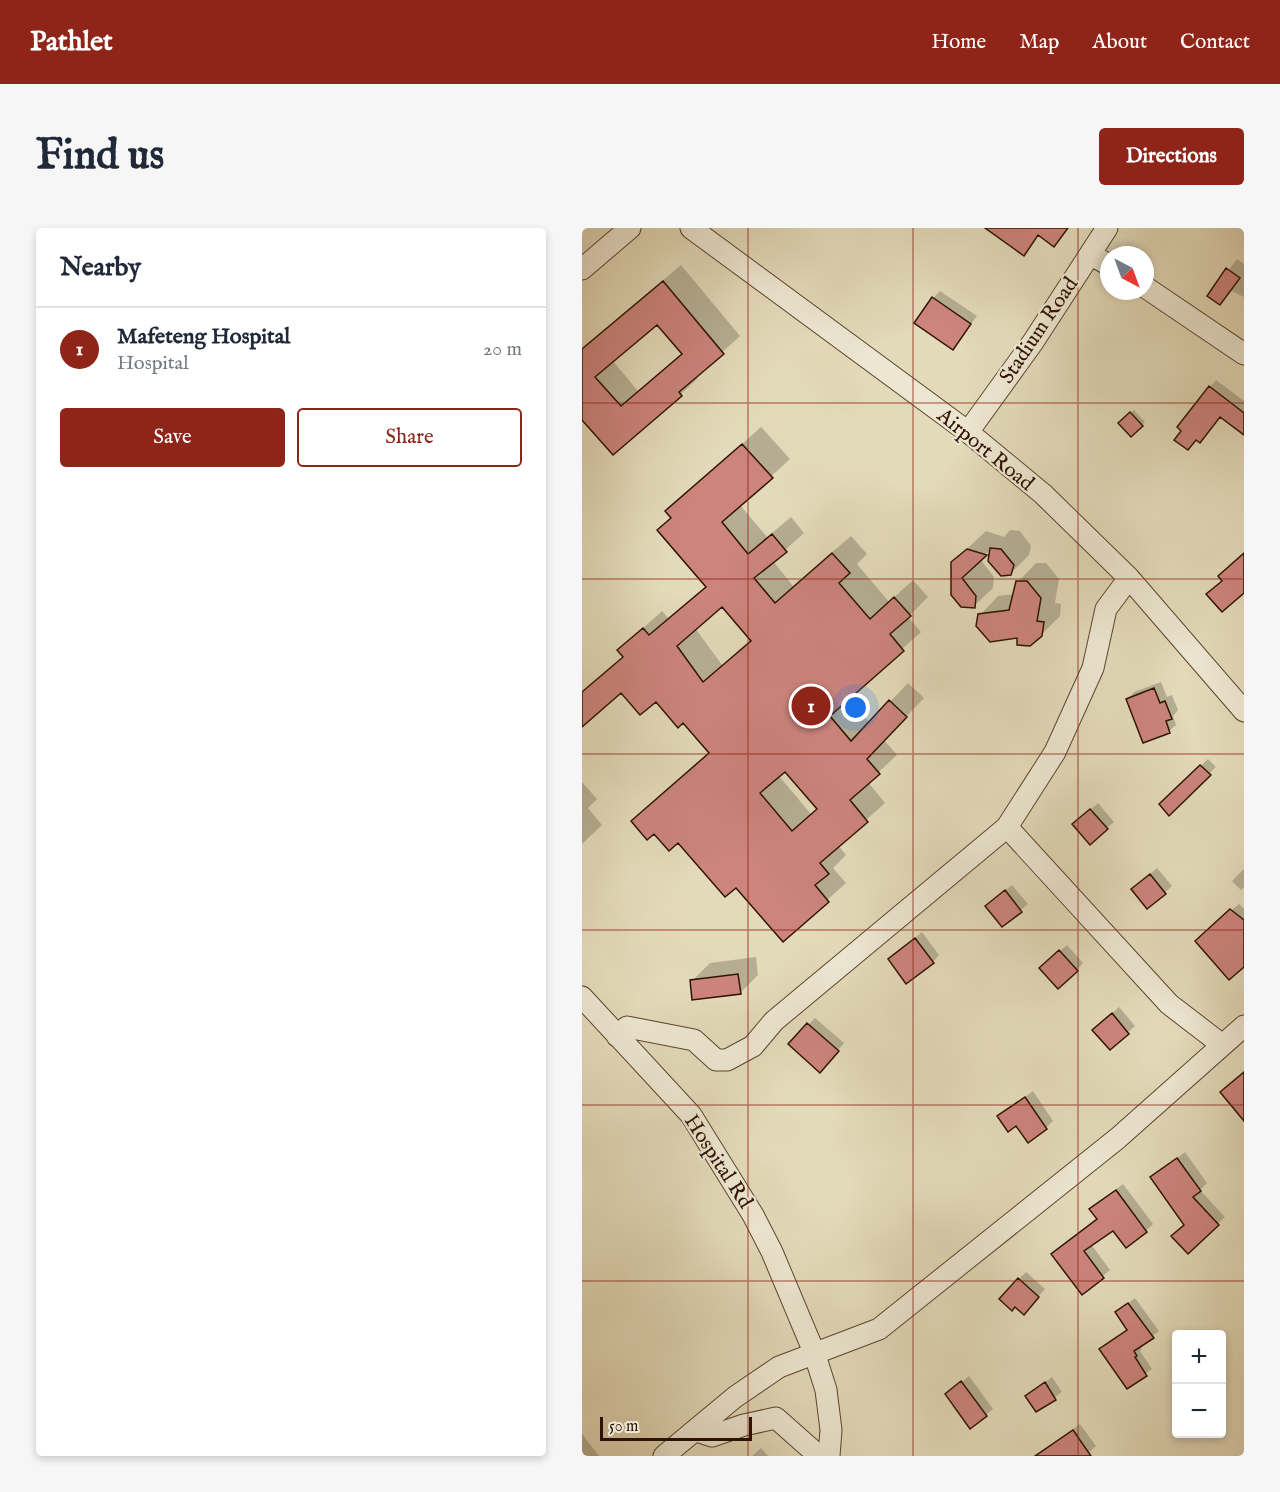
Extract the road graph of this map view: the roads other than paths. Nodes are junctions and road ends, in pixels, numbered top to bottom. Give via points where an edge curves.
1 (630, 228) edge
2 (691, 228) edge
3 (1107, 228) edge
4 (1090, 254) junction
5 (1100, 260) edge
6 (582, 269) edge
7 (1154, 293) edge
8 (1244, 354) edge
9 (968, 432) junction
10 (1130, 578) junction
11 (1244, 711) edge
12 (1007, 826) junction
13 (582, 997) edge
14 (1244, 1026) edge
15 (617, 1036) junction
16 (1221, 1044) junction
17 (814, 1352) junction
18 (697, 1431) junction
19 (664, 1456) edge
20 (819, 1456) edge
21 (830, 1456) edge

1 - 6 street
2 - 9 street, Airport Road
3 - 4 street, Stadium Road
4 - 5 street
4 - 9 street, Stadium Road
7 - 8 street
9 - 10 street, Airport Road via 1043,494
10 - 11 street, Airport Road
10 - 12 street via 1106,609 1093,668 1055,752
12 - 15 street via 825,977 744,1051 727,1060 716,1060 693,1040 627,1028
12 - 16 street via 1169,1004
13 - 15 street, Hospital Rd
14 - 16 street
15 - 17 street, Hospital Rd via 691,1115 726,1170 772,1252
16 - 17 street via 1118,1138 879,1329
17 - 18 street via 779,1366 735,1397
17 - 21 street, Hospital Rd via 826,1390
18 - 19 street
18 - 20 street via 712,1436 776,1418

